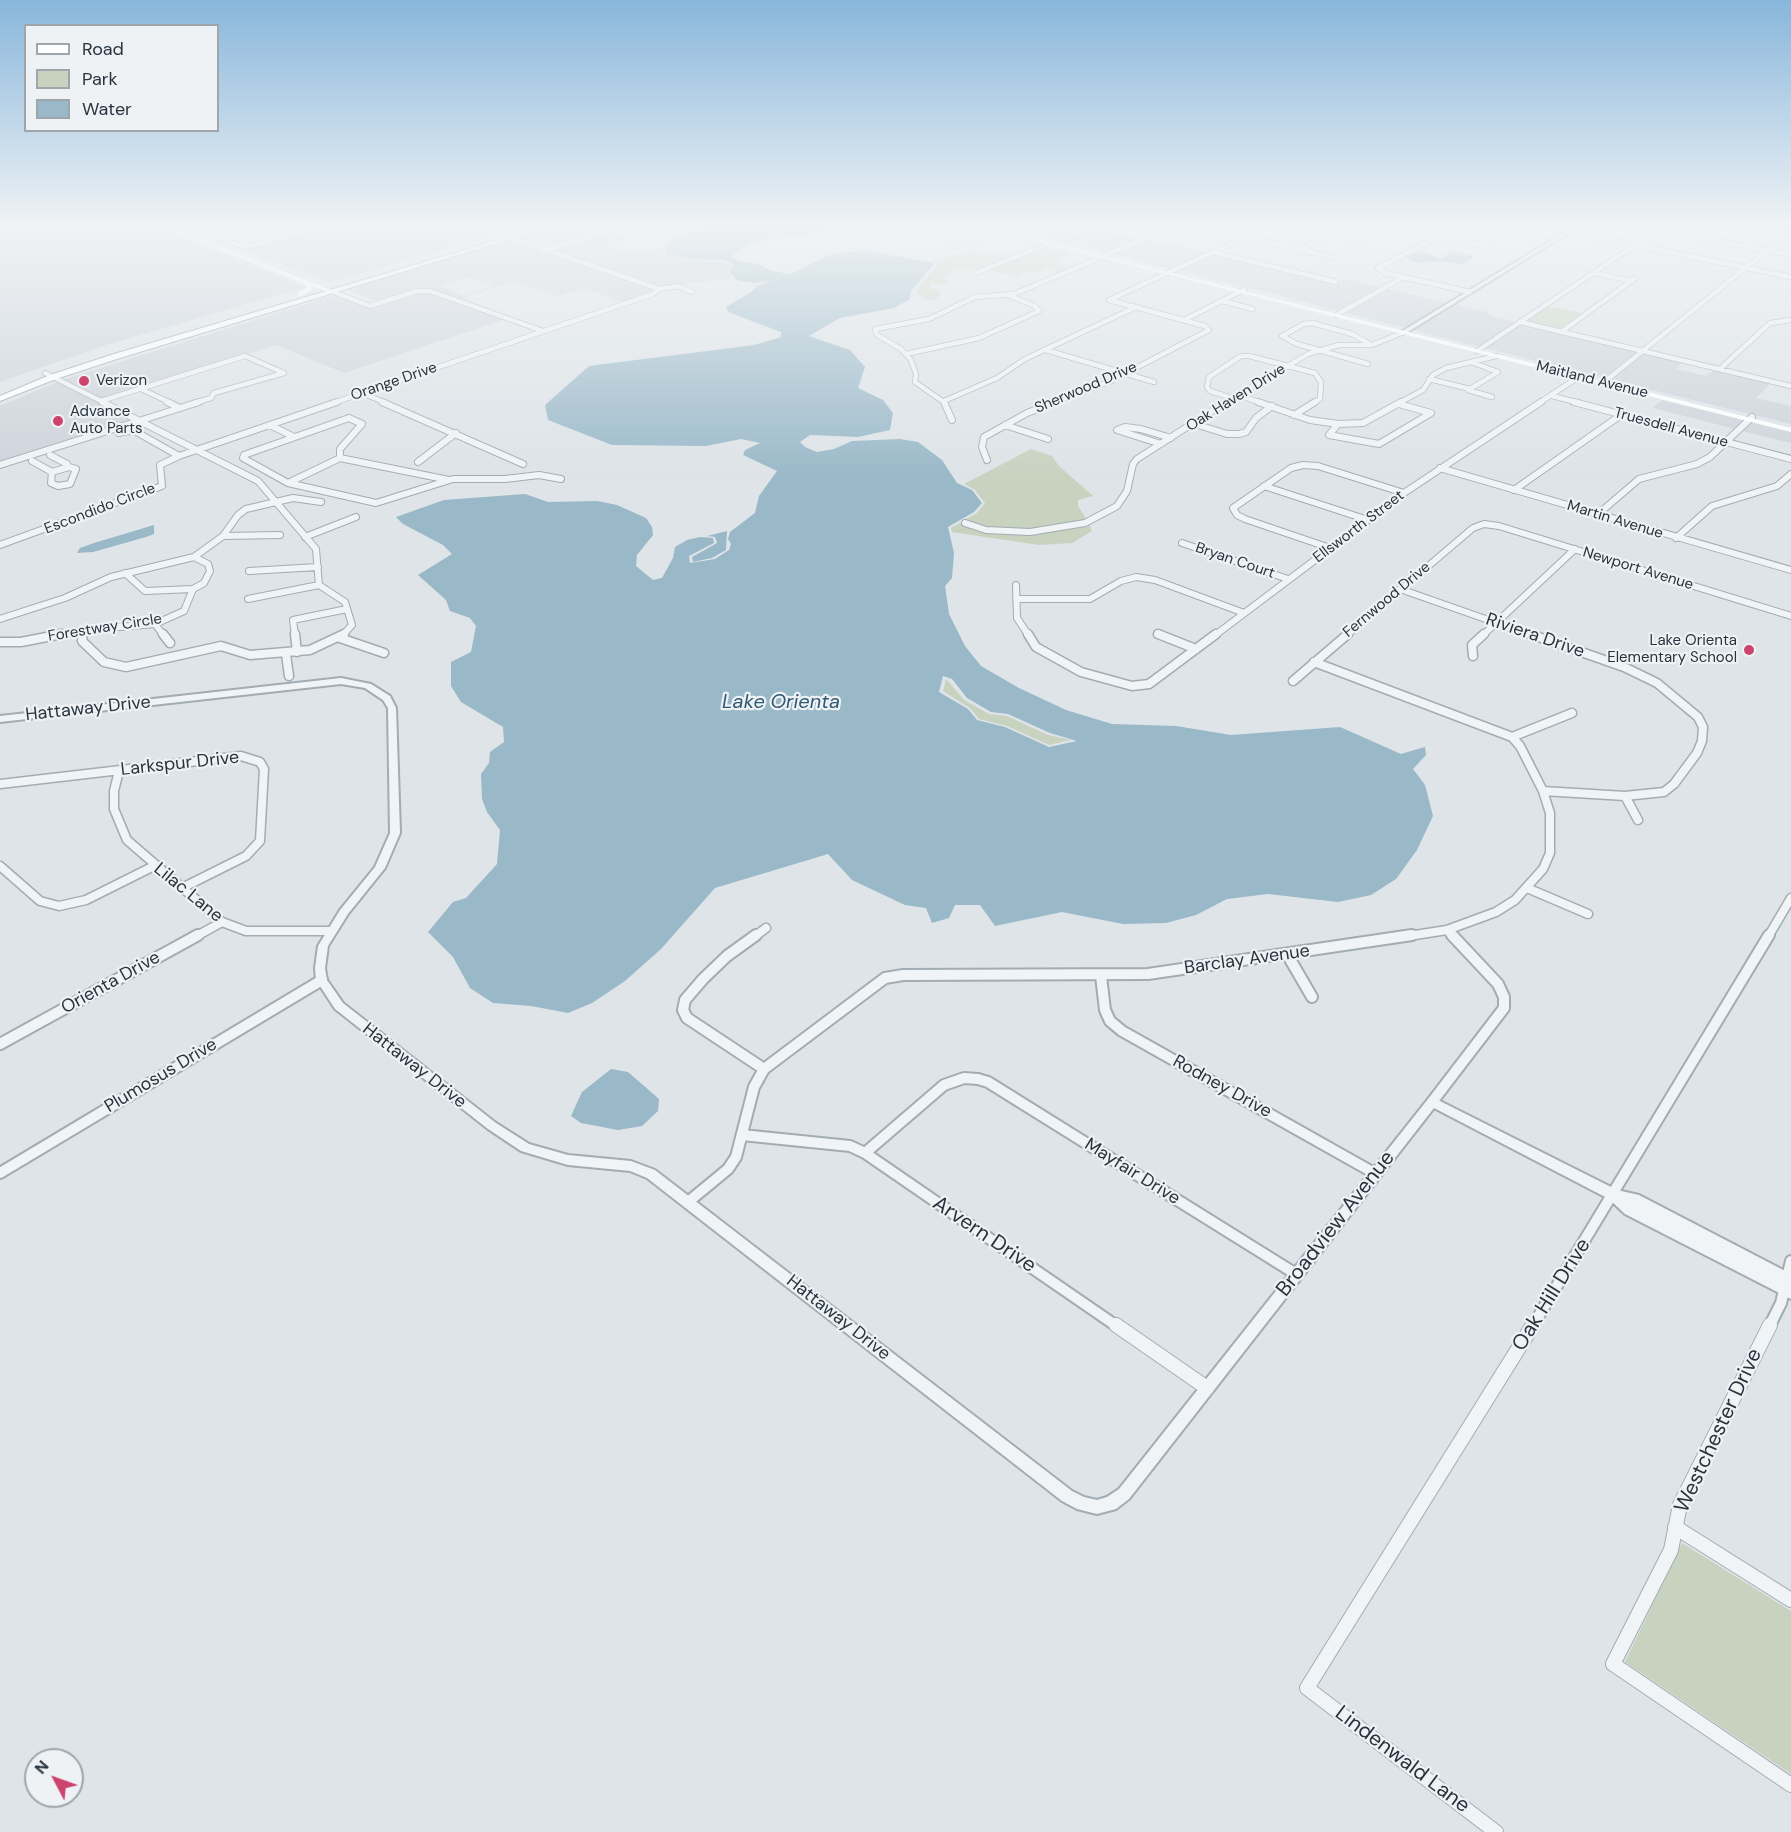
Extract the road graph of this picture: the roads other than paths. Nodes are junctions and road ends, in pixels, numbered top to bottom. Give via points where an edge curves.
1 (250, 309) edge
2 (273, 309) edge
3 (481, 309) edge
4 (608, 309) edge
5 (949, 309) edge
6 (1038, 309) edge
7 (1131, 309) edge
8 (1145, 309) edge
9 (1205, 309) edge
10 (1320, 309) edge
11 (1347, 309) edge
12 (1441, 309) edge
13 (1539, 309) edge
14 (1593, 309) edge
15 (1695, 309) edge
16 (1339, 314) junction
17 (1184, 320) junction
18 (1791, 320) edge
19 (1520, 322) junction
20 (194, 326) junction
21 (203, 330) junction
22 (1406, 331) junction
23 (543, 332) junction
24 (1562, 332) junction
25 (1372, 345) junction
26 (1046, 350) junction
27 (1318, 350) junction
28 (1643, 351) junction
29 (1479, 353) junction
30 (906, 354) junction
31 (1471, 362) junction
32 (1368, 364) dead end
33 (1287, 366) junction
34 (1720, 369) junction
35 (1125, 374) junction
36 (49, 375) junction
37 (1581, 375) junction
38 (1429, 379) junction
39 (1604, 381) junction
40 (1154, 382) dead end
41 (1791, 386) edge
42 (141, 389) junction
43 (1466, 389) junction
44 (0, 390) edge
45 (362, 393) junction
46 (1552, 396) junction
47 (1235, 397) junction
48 (1492, 397) dead end
49 (0, 399) edge
50 (101, 401) junction
51 (944, 401) junction
52 (1399, 404) junction
53 (1272, 406) junction
54 (180, 408) junction
55 (1294, 415) junction
56 (1622, 415) junction
57 (1751, 418) junction
58 (952, 420) dead end
59 (138, 421) junction
60 (1195, 424) junction
61 (1338, 424) junction
62 (270, 425) junction
63 (1005, 425) junction
64 (1791, 428) edge
65 (456, 433) junction
66 (294, 437) junction
67 (1171, 438) junction
68 (1048, 439) dead end
69 (1725, 442) junction
70 (1161, 444) junction
71 (196, 451) junction
72 (51, 455) junction
73 (179, 456) junction
74 (340, 458) junction
75 (1791, 459) edge
76 (987, 460) dead end
77 (32, 461) junction
78 (418, 462) dead end
79 (67, 464) dead end
80 (523, 464) dead end
81 (0, 465) edge
82 (1440, 468) junction
83 (0, 471) edge
84 (52, 472) dead end
85 (1791, 474) edge
86 (561, 479) dead end
87 (449, 480) junction
88 (288, 483) junction
89 (1264, 486) junction
90 (1514, 490) junction
91 (1404, 493) junction
92 (274, 501) junction
93 (321, 502) dead end
94 (1597, 515) junction
95 (356, 517) dead end
96 (1368, 520) junction
97 (964, 523) dead end
98 (1484, 524) joint
99 (280, 535) dead end
100 (223, 536) junction
101 (305, 537) junction
102 (1676, 538) junction
103 (1182, 543) dead end
104 (0, 545) edge
105 (1330, 548) junction
106 (1575, 549) junction
107 (194, 556) junction
108 (318, 567) junction
109 (1791, 570) edge
110 (249, 571) dead end
111 (125, 573) junction
112 (1288, 579) junction
113 (319, 585) junction
114 (1016, 585) dead end
115 (193, 589) junction
116 (1400, 589) junction
117 (248, 598) dead end
118 (1016, 599) junction
119 (347, 609) junction
120 (1244, 613) junction
121 (1791, 616) edge
122 (0, 619) edge
123 (1496, 623) junction
124 (155, 624) junction
125 (83, 630) junction
126 (1158, 634) dead end
127 (340, 638) junction
128 (0, 642) edge
129 (170, 643) dead end
130 (1196, 650) junction
131 (297, 652) junction
132 (384, 653) dead end
133 (286, 654) junction
134 (1473, 656) dead end
135 (1314, 662) junction
136 (289, 676) dead end
137 (1293, 681) dead end
138 (1572, 713) dead end
139 (0, 719) edge
140 (1512, 737) junction
141 (119, 771) junction
142 (0, 784) edge
143 (1542, 791) junction
144 (1625, 796) junction
145 (1638, 820) dead end
146 (0, 866) edge
147 (154, 866) junction
148 (182, 888) junction
149 (1527, 888) junction
150 (1791, 898) edge
151 (1588, 914) dead end
152 (222, 922) junction
153 (766, 928) dead end
154 (1447, 930) junction
155 (330, 931) junction
156 (1287, 954) junction
157 (1101, 976) junction
158 (322, 980) junction
159 (1312, 997) dead end
160 (0, 1044) edge
161 (764, 1069) junction
162 (1432, 1102) junction
163 (742, 1135) junction
164 (865, 1153) junction
165 (0, 1173) edge
166 (1376, 1174) junction
167 (1614, 1195) junction
168 (688, 1202) junction
169 (1791, 1261) edge
170 (1296, 1274) junction
171 (1788, 1285) edge
172 (1207, 1388) junction
173 (1097, 1507) joint
174 (1675, 1527) junction
175 (1791, 1600) edge
176 (1307, 1688) joint
177 (1791, 1785) edge
178 (1496, 1832) edge

1 - 20 main road
2 - 21 main road
3 - 23 street
4 - 23 street, Orange Drive
5 - 30 street via 929,319 874,330
6 - 30 street via 973,340
7 - 26 street
8 - 17 street
9 - 17 street
10 - 16 main road, Maitland Avenue
11 - 16 street
12 - 22 street
13 - 19 street
14 - 24 street
15 - 28 street
16 - 22 main road, Maitland Avenue
17 - 35 street, Sherwood Drive via 1209,328
18 - 34 street via 1770,323
19 - 24 street
19 - 29 street
20 - 21 main road
20 - 36 main road
21 - 36 main road
22 - 25 street, Oak Haven Drive
22 - 29 main road, Maitland Avenue
23 - 45 street, Orange Drive
24 - 28 street
25 - 27 street, Oak Haven Drive
25 - 27 street via 1352,334 1312,323 1282,336
26 - 35 street
26 - 51 street via 997,378
27 - 32 street
27 - 33 street, Oak Haven Drive
28 - 34 street
28 - 39 street
29 - 31 street
29 - 37 main road, Maitland Avenue
29 - 37 main road, Maitland Avenue
30 - 51 street via 915,366 915,382
31 - 38 street via 1446,368
31 - 43 street via 1498,372
33 - 47 street, Oak Haven Drive
33 - 47 street via 1241,356 1213,372 1207,387 1210,391
33 - 55 street via 1314,373 1321,382 1320,399
34 - 41 street
35 - 40 street
35 - 63 street, Sherwood Drive
36 - 44 main road
36 - 49 main road
36 - 50 street
37 - 39 main road, Maitland Avenue
37 - 46 street, Ellsworth Street
38 - 43 street
38 - 52 street via 1428,386
39 - 57 main road, Maitland Avenue
42 - 50 street
42 - 54 street
42 - 54 street via 245,356 284,373 214,393 211,398
43 - 48 street
45 - 62 street, Orange Drive
45 - 65 street
46 - 56 street, Truesdell Avenue
46 - 82 street, Ellsworth Street
47 - 53 street
47 - 60 street, Oak Haven Drive
50 - 59 street
51 - 58 street
52 - 61 street via 1364,423
52 - 61 street via 1431,413 1379,444 1329,435
53 - 55 street
53 - 60 street via 1246,432 1239,434
54 - 59 street
55 - 61 street
56 - 69 street, Truesdell Avenue
56 - 90 street
57 - 64 main road, Maitland Avenue
57 - 69 street
59 - 71 street
59 - 81 street
60 - 67 street, Oak Haven Drive
62 - 66 street
62 - 71 street, Orange Drive
63 - 68 street
63 - 76 street, Sherwood Drive via 984,438 982,447
65 - 78 street
65 - 80 street
66 - 74 street via 349,418 362,424 340,449
66 - 88 street via 243,458
67 - 70 street, Oak Haven Drive
67 - 70 street, Oak Haven Drive via 1141,429 1117,430
69 - 75 street, Truesdell Avenue
69 - 94 street via 1697,464 1653,474 1630,484
70 - 97 street, Oak Haven Drive via 1132,464 1127,491 1117,506 1085,523 1030,532 986,530
71 - 73 street, Escondido Circle
71 - 92 street via 258,481
72 - 73 street via 133,430
72 - 77 street
72 - 79 street
73 - 104 street, Escondido Circle via 160,465 162,486 154,491
74 - 87 street
74 - 88 street
77 - 83 street
77 - 84 street
82 - 90 street, Martin Avenue
82 - 91 street, Ellsworth Street
85 - 102 street via 1777,486 1712,506
86 - 87 street via 539,475
87 - 88 street via 376,503
89 - 91 street via 1291,468 1303,465 1318,466
89 - 96 street
89 - 105 street via 1235,505 1233,512
90 - 94 street, Martin Avenue
91 - 96 street, Ellsworth Street
92 - 93 street via 293,498
92 - 100 street via 246,509
92 - 101 street
94 - 102 street, Martin Avenue
95 - 101 street
96 - 105 street, Ellsworth Street
98 - 106 street, Newport Avenue
98 - 116 street, Fernwood Drive via 1473,528
99 - 100 street
100 - 107 street
101 - 108 street via 316,549
102 - 109 street, Martin Avenue
103 - 112 street, Bryan Court
105 - 112 street, Ellsworth Street
106 - 121 street, Newport Avenue
106 - 123 street
107 - 111 street, Forestway Circle
107 - 115 street, Forestway Circle via 208,564 210,571 204,583
108 - 110 street
108 - 113 street
111 - 115 street via 145,591
111 - 122 street, Forestway Circle
112 - 120 street, Ellsworth Street
113 - 117 street
113 - 119 street via 345,602
114 - 118 street
115 - 124 street, Forestway Circle via 184,611
116 - 123 street, Riviera Drive
116 - 135 street, Fernwood Drive
118 - 120 street via 1090,599 1136,577 1155,580
118 - 130 street, Ellsworth Street via 1017,618 1036,647 1081,672 1108,681 1140,686 1156,680
119 - 127 street via 352,625
119 - 131 street via 293,620
120 - 130 street, Ellsworth Street
123 - 134 street via 1472,645
123 - 144 street, Riviera Drive via 1641,675 1698,717 1703,727 1702,741 1674,784 1664,792
124 - 125 street, Forestway Circle
124 - 129 street
125 - 128 street, Forestway Circle via 21,642
125 - 133 street via 82,641 94,654 104,662 126,667 221,646 250,655
126 - 130 street
127 - 131 street
127 - 132 street
131 - 133 street
133 - 136 street
135 - 137 street, Fernwood Drive
135 - 140 street
138 - 140 street
139 - 155 street, Hattaway Drive via 341,681 377,691 392,708 395,833 380,868
140 - 143 street, Barclay Avenue via 1527,757
141 - 142 street, Larkspur Drive
141 - 147 street, Lilac Lane via 114,809 120,828
141 - 148 street, Larkspur Drive via 241,756 260,762 264,769 260,841 246,856
143 - 144 street, Riviera Drive
143 - 149 street, Barclay Avenue via 1550,813 1550,853
144 - 145 street
146 - 147 street via 40,901 58,906 86,900
147 - 148 street, Lilac Lane
148 - 152 street, Lilac Lane
149 - 151 street
149 - 154 street, Barclay Avenue via 1496,912
150 - 167 street, Oak Hill Drive
152 - 155 street, Lilac Lane via 246,931
152 - 160 street, Orienta Drive
153 - 161 street via 703,979 685,1000 683,1010 687,1018
154 - 156 street, Barclay Avenue
154 - 162 street, Broadview Avenue via 1498,984 1504,1008
155 - 158 street, Hattaway Drive via 320,955
156 - 157 street, Barclay Avenue via 1148,974
156 - 159 street
157 - 161 street, Barclay Avenue via 885,978
157 - 166 street, Rodney Drive via 1105,1010 1110,1021 1122,1031
158 - 165 street, Plumosus Drive
158 - 168 street, Hattaway Drive via 349,1015 525,1148 568,1160 632,1166 651,1174
161 - 163 street, Barclay Avenue via 753,1087
162 - 166 street, Broadview Avenue
162 - 167 street
163 - 164 street, Arvern Drive via 850,1146
163 - 168 street, Barclay Avenue via 728,1169
164 - 170 street, Mayfair Drive via 944,1085 964,1078 987,1082
164 - 172 street, Arvern Drive
166 - 170 street, Broadview Avenue
167 - 171 street via 1630,1210
167 - 176 street, Oak Hill Drive
168 - 173 street, Hattaway Drive via 1067,1496
169 - 171 street, Westchester Drive
170 - 172 street, Broadview Avenue
171 - 174 street, Westchester Drive via 1680,1505
172 - 173 street, Broadview Avenue via 1124,1494 1111,1504
174 - 175 street
174 - 177 street, Westchester Drive via 1671,1550 1612,1664
176 - 178 street, Lindenwald Lane

